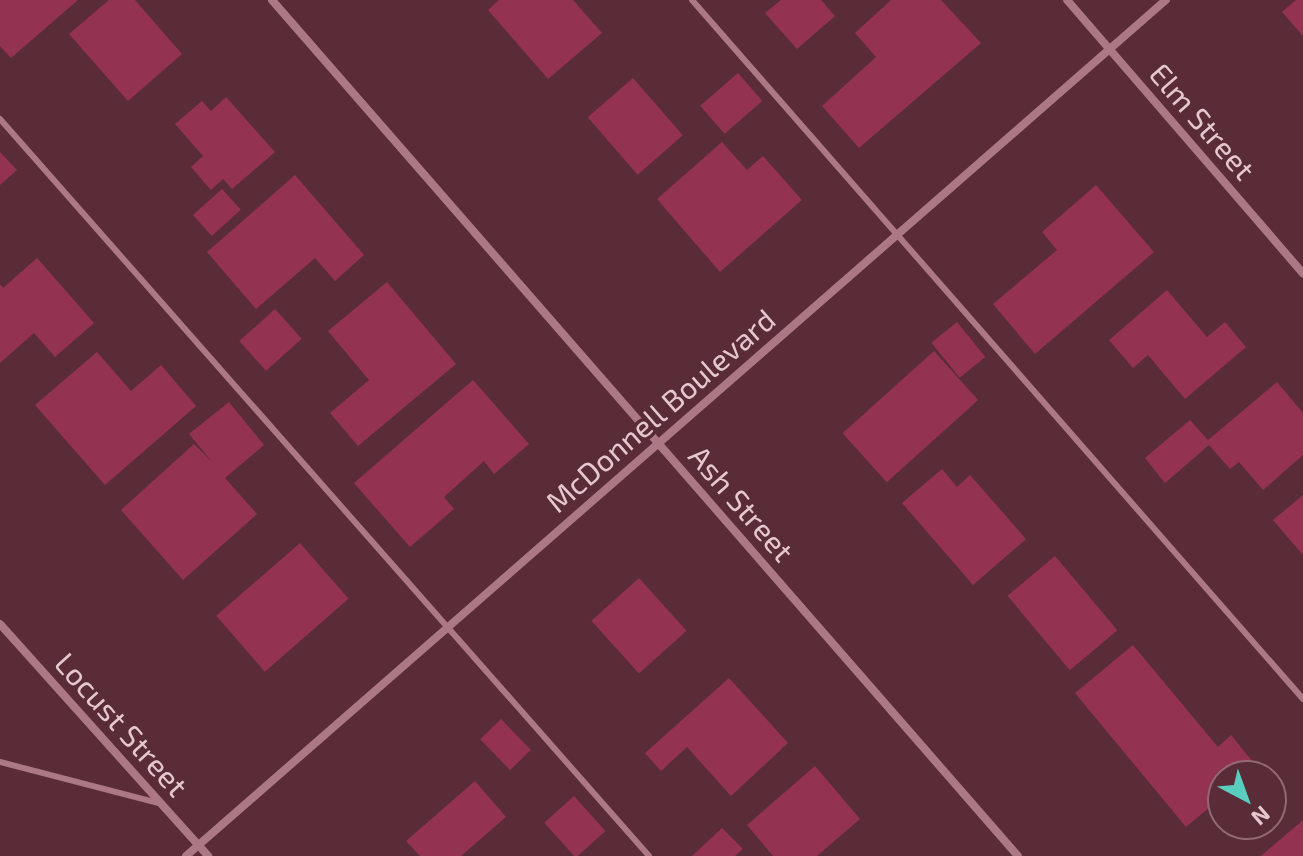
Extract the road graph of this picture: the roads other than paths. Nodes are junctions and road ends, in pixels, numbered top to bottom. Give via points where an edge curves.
1 (272, 0) edge
2 (692, 0) edge
3 (1067, 0) edge
4 (1166, 0) edge
5 (1109, 49) junction
6 (0, 119) edge
7 (898, 234) junction
8 (1303, 273) edge
9 (658, 443) junction
10 (0, 624) edge
11 (448, 628) junction
12 (1303, 699) edge
13 (0, 762) edge
14 (161, 804) junction
15 (198, 845) junction
16 (186, 856) edge
17 (208, 856) edge
18 (649, 856) edge
19 (1018, 856) edge

1 - 9 street, Ash Street
2 - 7 lane
3 - 5 street, Elm Street
4 - 5 street, McDonnell Boulevard
5 - 7 street, McDonnell Boulevard
5 - 8 street, Elm Street
6 - 11 lane
7 - 9 street, McDonnell Boulevard
7 - 12 lane
9 - 11 street, McDonnell Boulevard
9 - 19 street, Ash Street
10 - 14 street, Locust Street
11 - 15 street, McDonnell Boulevard
11 - 18 lane
13 - 14 lane
14 - 15 street, Locust Street
15 - 16 street, McDonnell Boulevard
15 - 17 street, Locust Street

